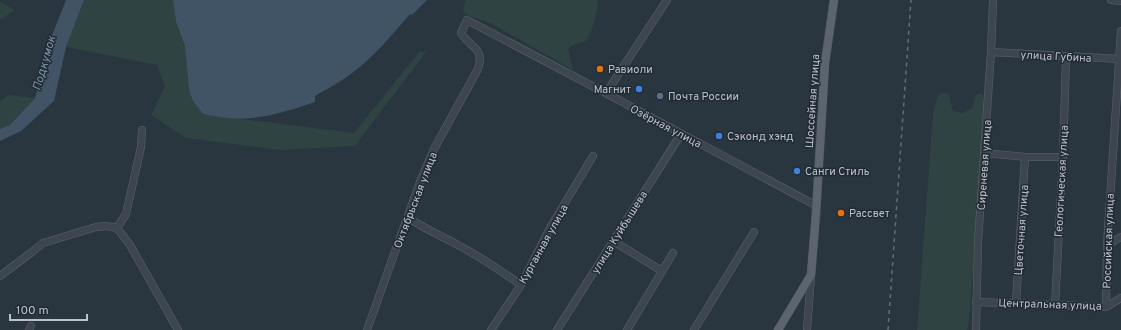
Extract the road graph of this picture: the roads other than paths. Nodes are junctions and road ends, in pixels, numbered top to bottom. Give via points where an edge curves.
1 (667, 0) edge
2 (834, 0) edge
3 (993, 0) edge
4 (1111, 0) edge
5 (1121, 0) edge
6 (1121, 31) edge
7 (991, 52) junction
8 (479, 53) joint
9 (1066, 57) junction
10 (1120, 59) edge
11 (606, 93) junction
12 (142, 130) dead end
13 (681, 134) junction
14 (984, 153) junction
15 (593, 156) dead end
16 (1025, 157) junction
17 (1063, 158) junction
18 (817, 206) junction
19 (408, 217) junction
20 (117, 228) junction
21 (754, 232) dead end
22 (1121, 237) edge
23 (613, 241) junction
24 (1107, 245) junction
25 (673, 253) dead end
26 (662, 271) junction
27 (811, 275) junction
28 (0, 276) edge
29 (521, 285) junction
30 (1121, 298) edge
31 (976, 302) junction
32 (1016, 303) junction
33 (1055, 305) junction
34 (1106, 307) junction
35 (178, 330) edge
36 (367, 330) edge
37 (491, 330) edge
38 (557, 330) edge
39 (627, 330) edge
40 (694, 330) edge
41 (778, 330) edge
42 (807, 330) edge
43 (976, 330) edge

1 - 11 street
2 - 18 main road, Шоссейная улица via 825,63
3 - 7 street, Сиреневая улица
4 - 5 street
6 - 10 street, Российская улица
7 - 9 street, улица Губина
7 - 14 street, Сиреневая улица
8 - 11 street, Озёрная улица via 461,33 467,20
8 - 19 street, Октябрьская улица via 481,57 478,69 434,149
9 - 10 street, улица Губина
9 - 17 street, Геологическая улица
10 - 24 street, Российская улица
11 - 13 street, Озёрная улица
12 - 20 street via 141,146 126,214
13 - 18 street, Озёрная улица
13 - 23 street, улица Куйбышева
14 - 16 street
14 - 31 street, Сиреневая улица
15 - 29 street, Курганная улица via 550,228
16 - 17 street
16 - 32 street, Цветочная улица
17 - 33 street, Геологическая улица
18 - 27 main road, Шоссейная улица
19 - 29 street via 418,225 486,260
19 - 36 street, Октябрьская улица
20 - 28 street via 96,227 43,243
20 - 35 street via 130,245
21 - 40 street
22 - 24 street
23 - 26 street
23 - 38 street, улица Куйбышева
24 - 34 street, Российская улица
25 - 26 street
26 - 39 street
27 - 41 main road
27 - 42 street
29 - 37 street, Курганная улица
30 - 34 street, Центральная улица
31 - 32 street, Центральная улица
31 - 43 street, Сиреневая улица
32 - 33 street, Центральная улица
33 - 34 street, Центральная улица

